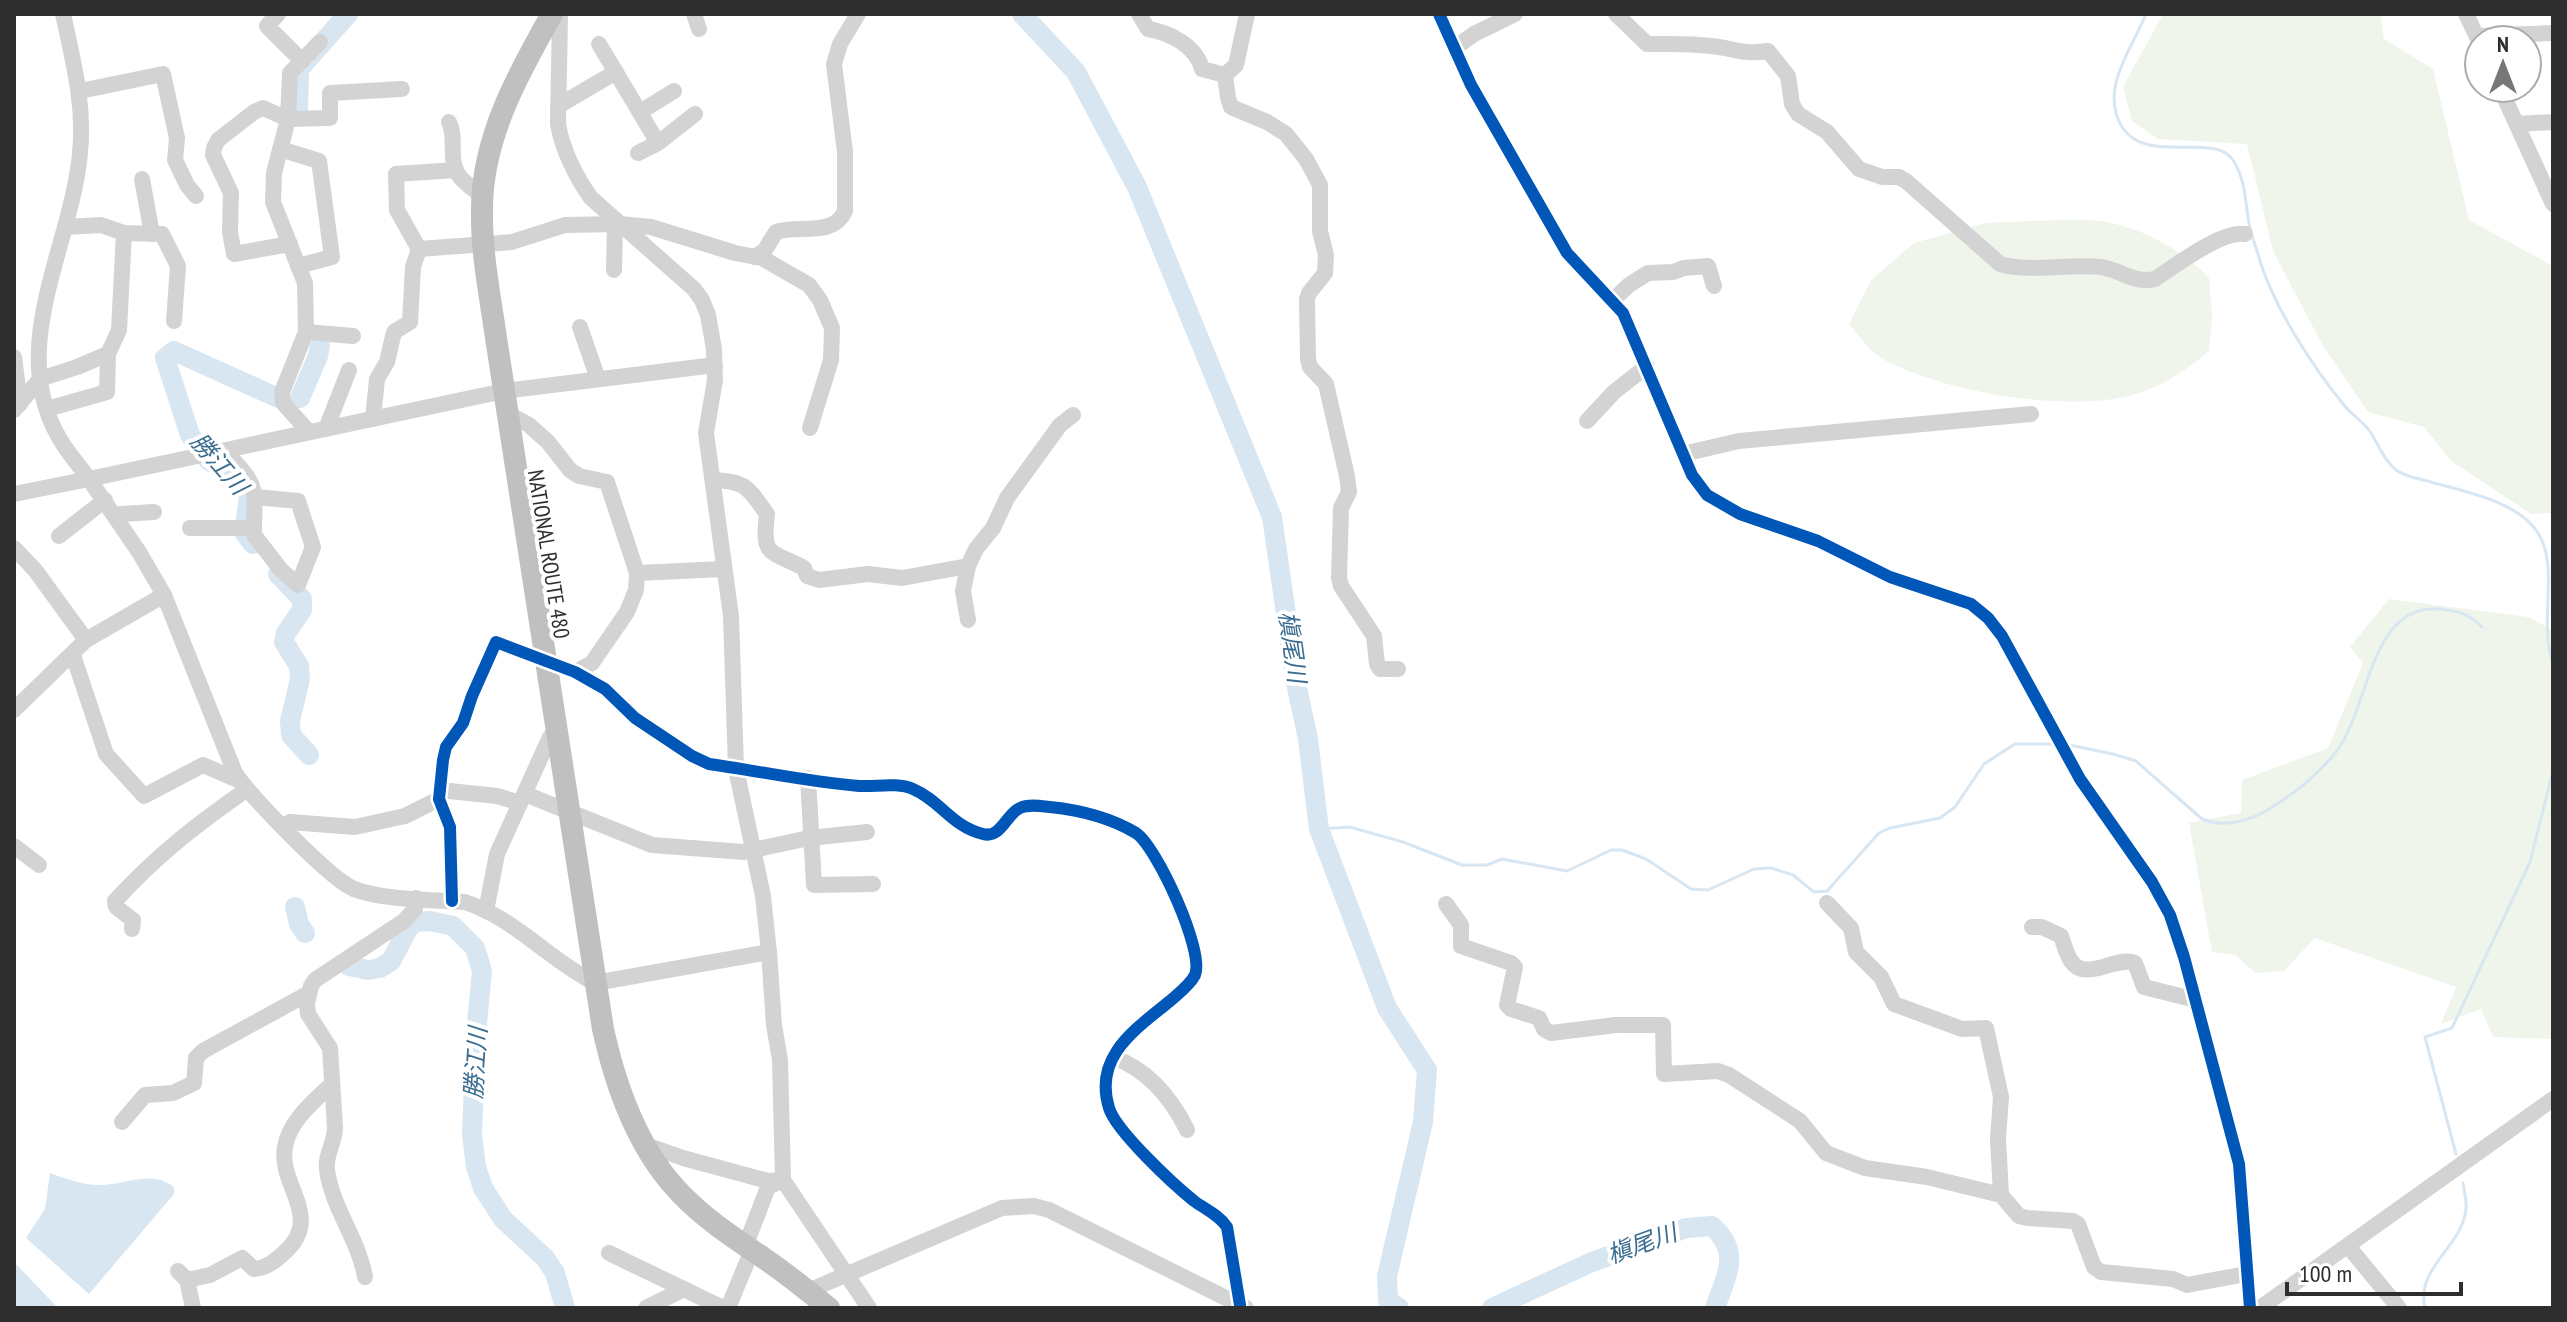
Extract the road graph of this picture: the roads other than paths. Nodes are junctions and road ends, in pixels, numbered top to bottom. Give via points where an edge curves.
1 (63, 14) edge
2 (278, 14) edge
3 (552, 14) edge
4 (560, 14) edge
5 (858, 14) edge
6 (1139, 14) edge
7 (1247, 14) edge
8 (1439, 14) edge
9 (1515, 14) edge
10 (1616, 14) edge
11 (320, 42) dead end
12 (599, 44) dead end
13 (1456, 47) junction
14 (302, 61) junction
15 (616, 72) junction
16 (1225, 75) junction
17 (402, 89) dead end
18 (80, 91) junction
19 (674, 91) dead end
20 (2508, 104) edge
21 (558, 106) junction
22 (640, 112) junction
23 (695, 114) dead end
24 (288, 119) junction
25 (449, 122) dead end
26 (2553, 122) edge
27 (2517, 124) junction
28 (658, 143) junction
29 (280, 149) junction
30 (638, 153) dead end
31 (456, 170) junction
32 (142, 179) dead end
33 (196, 196) dead end
34 (483, 196) junction
35 (2553, 204) edge
36 (618, 224) junction
37 (65, 227) junction
38 (124, 233) junction
39 (152, 234) junction
40 (2245, 234) dead end
41 (290, 244) junction
42 (484, 246) junction
43 (419, 249) junction
44 (755, 257) junction
45 (298, 266) junction
46 (614, 270) dead end
47 (1714, 286) dead end
48 (1612, 301) junction
49 (174, 321) dead end
50 (580, 327) dead end
51 (306, 332) junction
52 (353, 336) dead end
53 (108, 354) junction
54 (14, 357) edge
55 (715, 365) junction
56 (1647, 366) junction
57 (349, 370) dead end
58 (40, 379) junction
59 (598, 379) junction
60 (504, 391) junction
61 (17, 407) edge
62 (47, 409) junction
63 (507, 413) junction
64 (2031, 414) dead end
65 (1073, 415) dead end
66 (373, 419) junction
67 (1587, 421) dead end
68 (810, 428) dead end
69 (318, 430) junction
70 (212, 453) junction
71 (1683, 454) junction
72 (89, 479) junction
73 (713, 480) junction
74 (14, 494) edge
75 (256, 497) junction
76 (105, 500) junction
77 (154, 512) dead end
78 (116, 517) junction
79 (190, 528) dead end
80 (248, 528) junction
81 (59, 536) dead end
82 (14, 548) edge
83 (968, 566) junction
84 (724, 569) junction
85 (637, 573) junction
86 (164, 595) junction
87 (968, 620) dead end
88 (86, 640) junction
89 (73, 655) junction
90 (544, 660) junction
91 (1398, 669) dead end
92 (575, 672) junction
93 (14, 710) edge
94 (556, 735) junction
95 (736, 769) junction
96 (808, 778) junction
97 (243, 785) junction
98 (439, 795) junction
99 (523, 798) junction
100 (568, 812) junction
101 (284, 826) junction
102 (867, 832) dead end
103 (809, 838) junction
104 (14, 846) edge
105 (754, 850) junction
106 (39, 865) dead end
107 (873, 884) dead end
108 (416, 898) junction
109 (452, 901) junction
110 (1827, 903) dead end
111 (1446, 904) dead end
112 (486, 911) junction
113 (2032, 927) dead end
114 (132, 929) dead end
115 (769, 952) junction
116 (595, 983) junction
117 (309, 993) junction
118 (2196, 1000) junction
119 (1113, 1057) junction
120 (332, 1084) junction
121 (2553, 1099) edge
122 (122, 1122) dead end
123 (1187, 1130) dead end
124 (646, 1145) junction
125 (783, 1180) junction
126 (2001, 1195) junction
127 (2348, 1246) junction
128 (752, 1250) junction
129 (609, 1253) dead end
130 (845, 1274) junction
131 (2246, 1274) junction
132 (365, 1277) dead end
133 (684, 1289) junction
134 (808, 1291) junction
135 (1243, 1306) edge
136 (193, 1308) edge
137 (646, 1308) edge
138 (725, 1308) edge
139 (829, 1308) edge
140 (869, 1308) edge
141 (2250, 1308) edge
142 (2260, 1308) edge
143 (2399, 1308) edge

1 - 18 street
2 - 14 street via 267,26
3 - 34 highway, NATIONAL ROUTE 480 via 511,89
4 - 21 street
5 - 44 street via 834,64 845,152 845,211 833,225 776,232
6 - 16 street via 1148,29 1164,32 1199,57 1202,69
7 - 16 street via 1236,65
8 - 13 street
9 - 13 street
10 - 40 street via 1647,44 1716,46 1743,54 1768,51 1788,76 1798,114 1827,132 1859,169 1906,181 2000,264 2017,269 2098,267 2146,281 2222,237
11 - 14 street
12 - 15 street
13 - 48 street via 1471,85 1567,253
14 - 24 street via 290,73
15 - 21 street
15 - 22 street
16 - 91 street via 1231,107 1286,134 1320,185 1325,273 1307,299 1308,359 1326,384 1347,476 1339,578 1374,636 1380,669
17 - 24 street via 330,93 330,118
18 - 33 street via 163,74 177,138 175,160
18 - 37 street via 80,156
19 - 22 street
20 - 27 street
21 - 36 street via 561,139 584,189
22 - 28 street
23 - 28 street
24 - 29 street
24 - 41 street via 263,108 254,112 218,140 213,155 231,193 234,254
25 - 31 street
26 - 27 street
27 - 35 street
28 - 30 street
29 - 41 street via 273,202
29 - 45 street via 319,161 332,257
31 - 34 street
31 - 43 street via 396,174 397,210
32 - 39 street
34 - 42 highway, NATIONAL ROUTE 480
36 - 42 street via 555,227
36 - 44 street via 651,227
36 - 46 street
36 - 55 street via 702,300
37 - 38 street via 101,225
37 - 58 street via 40,335
38 - 39 street
38 - 53 street via 119,330
39 - 49 street via 162,234 178,266
41 - 45 street
42 - 43 street
42 - 60 highway, NATIONAL ROUTE 480
43 - 66 street via 410,322 394,332 377,379
44 - 68 street via 809,285 828,315 831,360
45 - 51 street via 305,283
47 - 48 street via 1708,266 1648,273
48 - 56 street
50 - 59 street
51 - 52 street
51 - 69 street via 282,392 283,403 288,412
53 - 58 street
53 - 62 street via 107,392
54 - 61 street
55 - 59 street
55 - 73 street via 706,433
56 - 67 street
56 - 71 street
57 - 69 street
58 - 61 street
58 - 62 street
59 - 60 street
60 - 63 highway, NATIONAL ROUTE 480
60 - 66 street
62 - 72 street via 57,435
63 - 85 street via 548,442 570,470 607,482
63 - 90 highway, NATIONAL ROUTE 480
64 - 71 street via 1739,441
65 - 83 street via 1007,498
66 - 69 street
69 - 70 street
70 - 72 street
70 - 75 street via 247,474
71 - 118 street via 1707,495 1731,510 1818,541 1890,577 1950,595 1988,618 2080,779 2163,899
72 - 74 street
72 - 76 street
73 - 83 street via 735,480 748,489 767,514 764,541 769,550 804,568 807,576 902,578
73 - 84 street
75 - 80 street
75 - 80 street via 298,501 313,547 298,585
76 - 78 street
76 - 81 street
77 - 78 street
78 - 86 street
79 - 80 street
82 - 88 street
83 - 87 street via 963,591
84 - 85 street
84 - 95 street via 735,677
85 - 92 street via 627,612 592,663
86 - 88 street
86 - 97 street
88 - 89 street
89 - 93 street
89 - 97 street via 106,754 144,796 203,765
90 - 92 street
90 - 94 highway, NATIONAL ROUTE 480
90 - 98 street via 496,642 463,723 446,747
92 - 95 street via 692,756
94 - 99 street via 550,737
94 - 100 highway, NATIONAL ROUTE 480
95 - 96 street
95 - 105 street
96 - 103 street
96 - 119 street via 913,789 958,824 983,834 997,832 1023,806 1100,817 1139,835 1172,890 1198,961 1185,987 1126,1037
97 - 101 street
97 - 114 street via 150,863 115,901 133,920
98 - 99 street
98 - 101 street via 405,816 355,827 290,822
98 - 109 street via 450,827
99 - 100 street
99 - 112 street via 497,854
100 - 105 street via 652,845
100 - 116 highway, NATIONAL ROUTE 480
101 - 108 street via 340,881 368,893
102 - 103 street
103 - 105 street
103 - 107 street via 814,885
104 - 106 street
105 - 115 street
108 - 109 street
108 - 117 street via 415,909 404,921 315,980
109 - 112 street
110 - 126 street via 1851,928 1856,952 1881,977 1894,1004 1962,1029 1986,1028 2001,1097
111 - 126 street via 1461,925 1461,946 1515,967 1507,1005 1539,1018 1551,1033 1663,1025 1664,1074 1718,1071 1800,1121 1826,1153 1865,1168
112 - 116 street
113 - 118 street via 2061,936 2072,963 2080,968 2129,960 2144,987
115 - 116 street
115 - 125 street via 780,1060
116 - 124 highway, NATIONAL ROUTE 480 via 618,1087
117 - 120 street via 308,1014 330,1048
117 - 122 street via 203,1051 196,1058 194,1083 173,1093 145,1095
118 - 131 street via 2239,1164
119 - 123 street via 1146,1075
119 - 135 street via 1106,1077 1110,1111 1120,1128 1193,1200 1223,1221
120 - 132 street via 335,1137 327,1172
120 - 136 street via 287,1136 285,1167 301,1203 300,1227 290,1248 264,1268 254,1269 242,1258 210,1275 182,1275
121 - 127 street
124 - 125 street via 768,1181
124 - 128 highway, NATIONAL ROUTE 480 via 680,1194
125 - 128 street via 768,1187 748,1239
125 - 130 street
126 - 131 street via 2019,1216 2078,1224 2094,1267 2109,1275 2173,1279 2187,1285
127 - 142 street
127 - 143 street
128 - 134 highway, NATIONAL ROUTE 480
128 - 138 street
129 - 133 street
130 - 134 street
130 - 135 street via 1002,1208 1034,1206
130 - 140 street
131 - 141 street
133 - 137 street
133 - 138 street
134 - 139 highway, NATIONAL ROUTE 480

